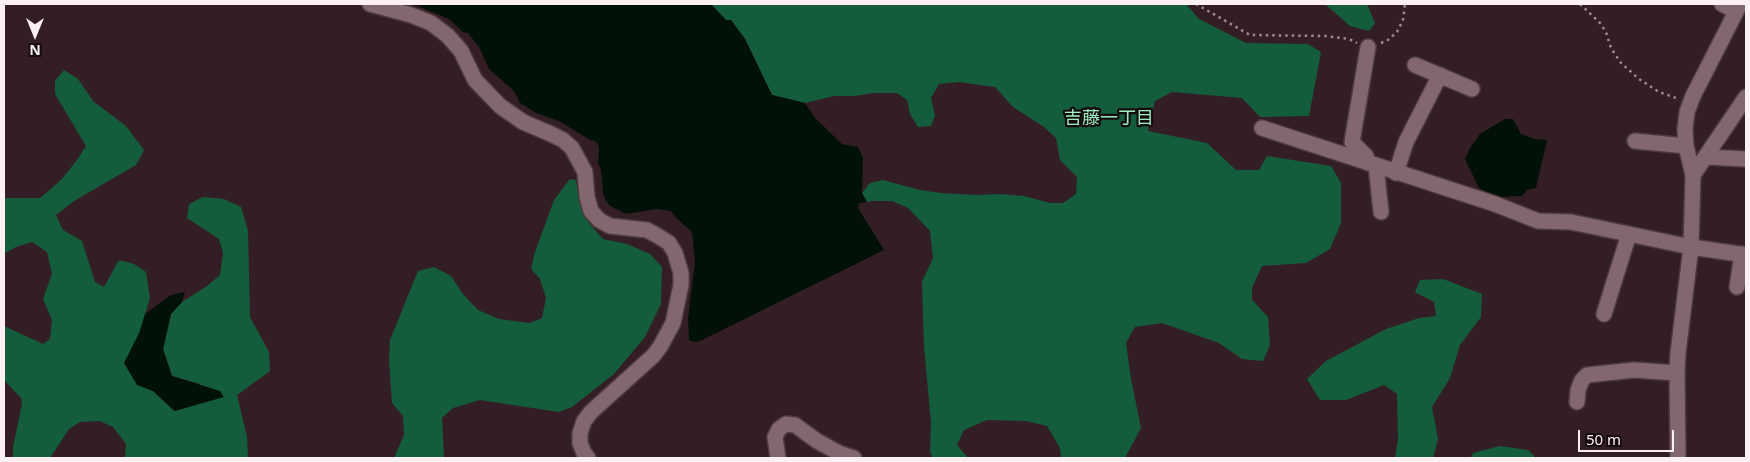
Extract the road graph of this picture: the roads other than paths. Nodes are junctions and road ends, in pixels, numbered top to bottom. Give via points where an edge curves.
1 (370, 4) edge
2 (1722, 4) edge
3 (1738, 8) edge
4 (1368, 46) road end
5 (1415, 65) dead end
6 (1440, 75) junction
7 (1472, 89) dead end
8 (1746, 97) edge
9 (1262, 128) dead end
10 (1635, 141) dead end
11 (1686, 146) junction
12 (1706, 157) junction
13 (1746, 159) edge
14 (1372, 165) junction
15 (1396, 172) junction
16 (1693, 175) junction
17 (1381, 212) dead end
18 (1629, 234) junction
19 (1691, 247) junction
20 (1744, 255) edge
21 (1737, 287) dead end
22 (1604, 314) dead end
23 (1677, 373) junction
24 (1577, 402) dead end
25 (588, 458) edge
26 (778, 458) edge
27 (854, 458) edge
28 (1678, 458) edge

1 - 25 street via 431,23 448,36 461,51 475,80 500,106 572,148 585,172 586,198 600,220 610,226 647,230 669,243 675,253 681,279 673,323 653,356 584,421 580,443
2 - 3 street
3 - 11 street via 1690,103 1685,129
4 - 14 street via 1352,142
5 - 6 street
6 - 7 street
6 - 15 street via 1406,142
8 - 12 street
9 - 14 street
10 - 11 street
11 - 16 street
12 - 13 street
12 - 16 street
14 - 15 street
14 - 17 street
15 - 18 street via 1538,221 1570,222
16 - 19 street
18 - 19 street
18 - 22 street
19 - 20 street
19 - 23 street
20 - 21 street
23 - 24 street via 1634,370 1587,375 1578,390
23 - 28 street
26 - 27 street via 775,437 786,424 795,425 839,453

